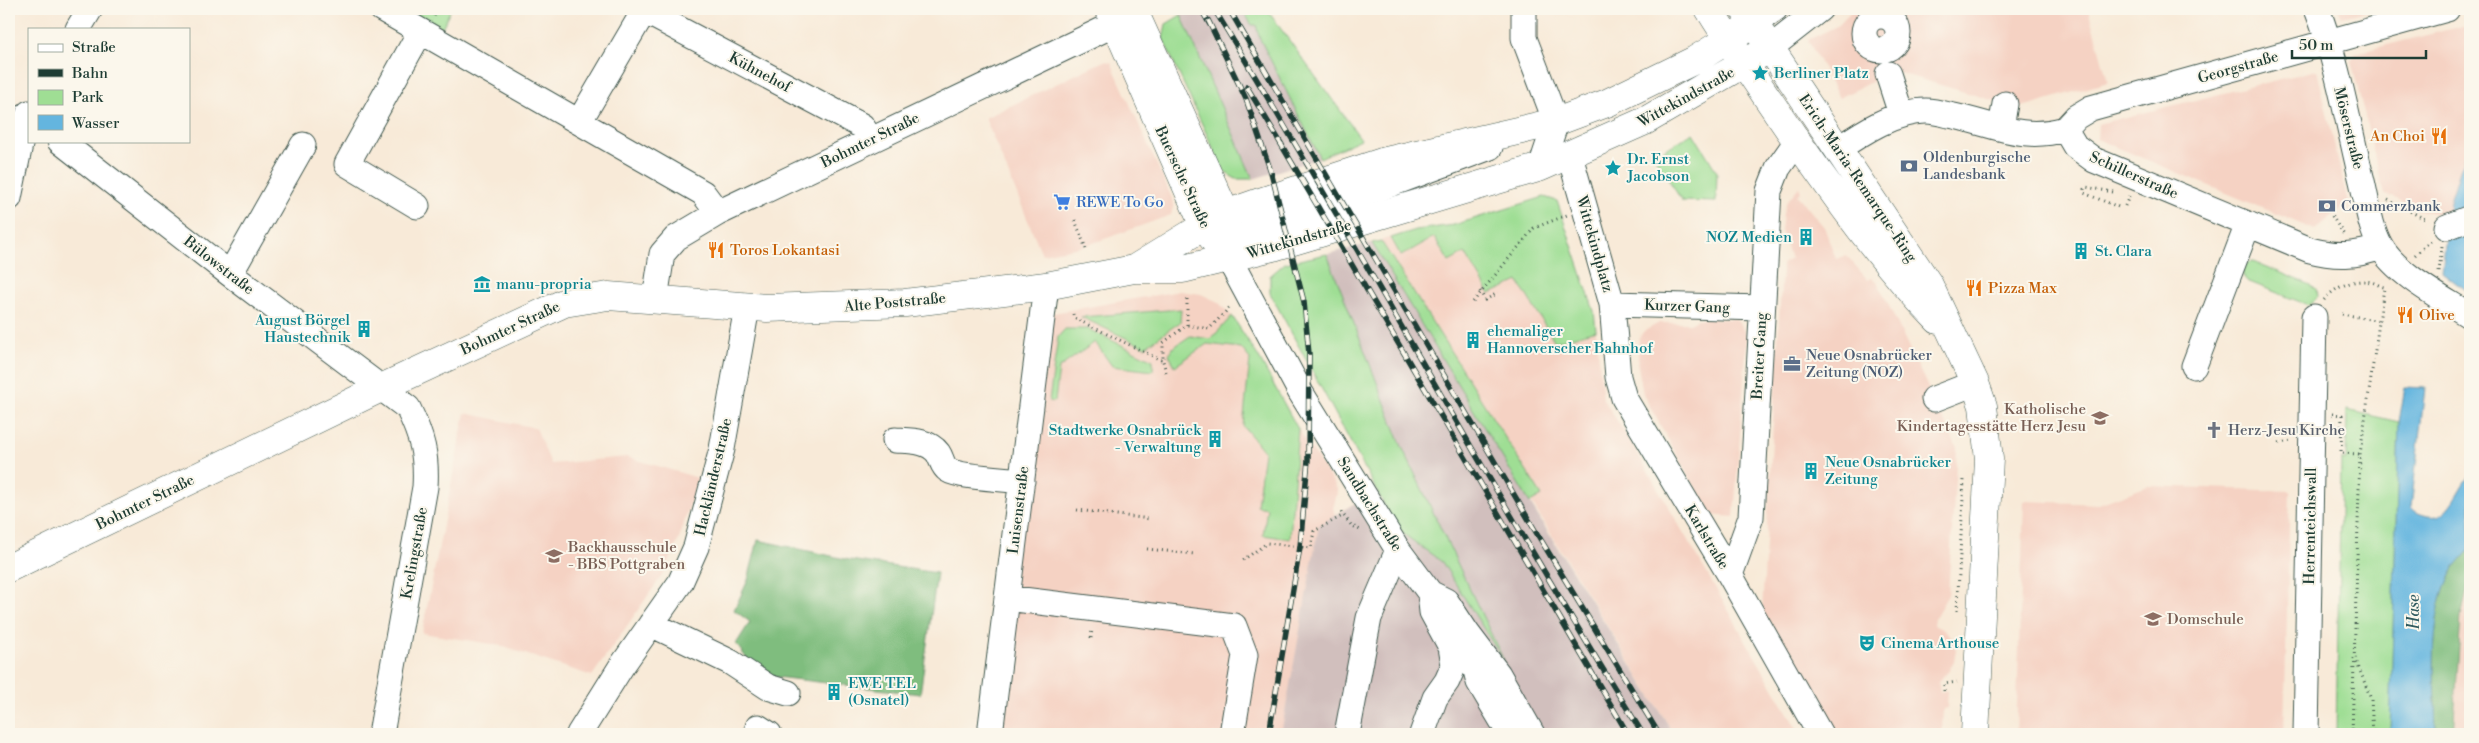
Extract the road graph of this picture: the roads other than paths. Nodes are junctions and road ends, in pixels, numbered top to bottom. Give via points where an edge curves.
1 (90, 9) edge
2 (382, 9) edge
3 (1524, 9) edge
4 (1709, 9) edge
5 (1820, 9) edge
6 (2317, 9) edge
7 (2448, 9) edge
8 (643, 10) edge
9 (1119, 14) edge
10 (1757, 14) edge
11 (79, 28) edge
12 (420, 32) junction
13 (1728, 41) junction
14 (2328, 42) junction
15 (1758, 56) junction
16 (1885, 62) dead end
17 (2005, 104) dead end
18 (1901, 114) junction
19 (579, 122) junction
20 (1556, 122) junction
21 (27, 125) edge
22 (2001, 128) junction
23 (2065, 130) junction
24 (870, 140) junction
25 (1797, 141) junction
26 (61, 142) edge
27 (303, 145) dead end
28 (1838, 148) junction
29 (1570, 156) junction
30 (1541, 167) junction
31 (9, 190) edge
32 (417, 206) dead end
33 (718, 213) junction
34 (2470, 218) edge
35 (1215, 220) junction
36 (2248, 224) junction
37 (2446, 228) road end
38 (1897, 236) junction
39 (2381, 247) junction
40 (1229, 259) junction
41 (1134, 268) junction
42 (230, 274) junction
43 (1046, 286) junction
44 (655, 299) junction
45 (1612, 304) junction
46 (747, 307) junction
47 (1762, 308) junction
48 (2470, 316) edge
49 (2314, 317) road end
50 (1614, 333) joint
51 (1954, 337) junction
52 (2194, 366) dead end
53 (1975, 383) junction
54 (381, 388) junction
55 (1934, 399) dead end
56 (895, 440) dead end
57 (1022, 481) junction
58 (1398, 550) junction
59 (9, 568) edge
60 (1730, 575) junction
61 (1430, 592) junction
62 (1007, 598) junction
63 (651, 624) junction
64 (1467, 633) junction
65 (788, 693) dead end
66 (381, 734) edge
67 (579, 734) edge
68 (990, 734) edge
69 (1232, 734) edge
70 (1347, 734) edge
71 (1422, 734) edge
72 (1510, 734) edge
73 (1532, 734) edge
74 (1820, 734) edge
75 (1976, 734) edge
76 (2306, 734) edge

1 - 11 street
2 - 12 street
3 - 20 street via 1522,22 1526,44
4 - 13 main road
5 - 15 street, Wittekindstraße
6 - 14 street, Möserstraße
7 - 14 street, Georgstraße
8 - 19 street, Kühnehof
8 - 24 street, Kühnehof via 862,126
9 - 24 street, Bohmter Straße
9 - 35 main road, Buersche Straße
10 - 13 main road, Wittekindstraße
10 - 15 main road, Erich-Maria-Remarque-Ring
12 - 19 street
12 - 32 street via 347,164
13 - 15 main road via 1754,48
13 - 20 main road, Wittekindstraße via 1651,83
14 - 23 street, Georgstraße via 2091,108 2076,117
14 - 39 street, Möserstraße via 2367,204
15 - 25 main road, Erich-Maria-Remarque-Ring
15 - 28 main road, Erich-Maria-Remarque-Ring
15 - 29 main road, Wittekindstraße via 1646,121
15 - 38 main road via 1871,219
16 - 18 street
17 - 22 street
18 - 22 street via 1926,110
18 - 28 street
19 - 33 street via 703,193
20 - 30 street
20 - 35 main road via 1382,162
20 - 40 street, Wittekindstraße via 1383,186 1253,227
21 - 31 street
22 - 23 street via 2024,135
23 - 36 street, Schillerstraße via 2075,146 2094,160
24 - 33 street, Bohmter Straße
25 - 47 street, Breiter Gang via 1778,168 1769,191
25 - 51 main road, Erich-Maria-Remarque-Ring via 1855,224 1904,286
26 - 42 street, Bülowstraße
27 - 42 street
28 - 38 main road, Erich-Maria-Remarque-Ring
29 - 30 main road, Wittekindstraße
29 - 45 street, Wittekindplatz
30 - 40 main road, Wittekindstraße
33 - 44 street, Bohmter Straße via 676,238 662,254
34 - 37 street
35 - 40 main road, Buersche Straße
35 - 41 main road, Alte Poststraße
36 - 39 street, Schillerstraße via 2332,256 2366,253
36 - 52 street
38 - 51 main road, Erich-Maria-Remarque-Ring via 1929,285
39 - 48 street via 2401,269
40 - 41 main road, Alte Poststraße via 1183,269
40 - 58 street, Sandbachstraße via 1301,393
41 - 43 main road, Alte Poststraße
42 - 54 street, Bülowstraße
43 - 46 main road, Alte Poststraße via 905,304
43 - 57 street, Luisenstraße
44 - 46 main road, Alte Poststraße
44 - 54 main road, Bohmter Straße via 608,296 564,302
45 - 47 street, Kurzer Gang
45 - 50 street, Wittekindplatz
46 - 63 street, Hackländerstraße via 722,449 696,546 680,583
47 - 60 street, Breiter Gang via 1751,517
49 - 76 street, Herrenteichswall
50 - 60 street, Karlstraße via 1618,377 1624,398
51 - 53 main road, Erich-Maria-Remarque-Ring
53 - 55 street
53 - 75 main road, Erich-Maria-Remarque-Ring via 1983,406 1989,459
54 - 59 main road, Bohmter Straße
54 - 66 street, Krelingstraße via 408,408 420,433 426,460 426,487
56 - 57 street via 929,445 949,471
57 - 62 street, Luisenstraße
58 - 61 street, Sandbachstraße
58 - 70 street via 1369,618
60 - 74 street, Karlstraße
61 - 64 street, Sandbachstraße via 1446,601
61 - 71 street via 1432,612 1451,647 1454,665 1435,698
62 - 68 street, Luisenstraße
62 - 69 street via 1234,626 1245,654
63 - 65 street via 730,662 768,687
63 - 67 street, Hackländerstraße
64 - 72 street via 1479,682
64 - 73 street, Sandbachstraße via 1498,674

